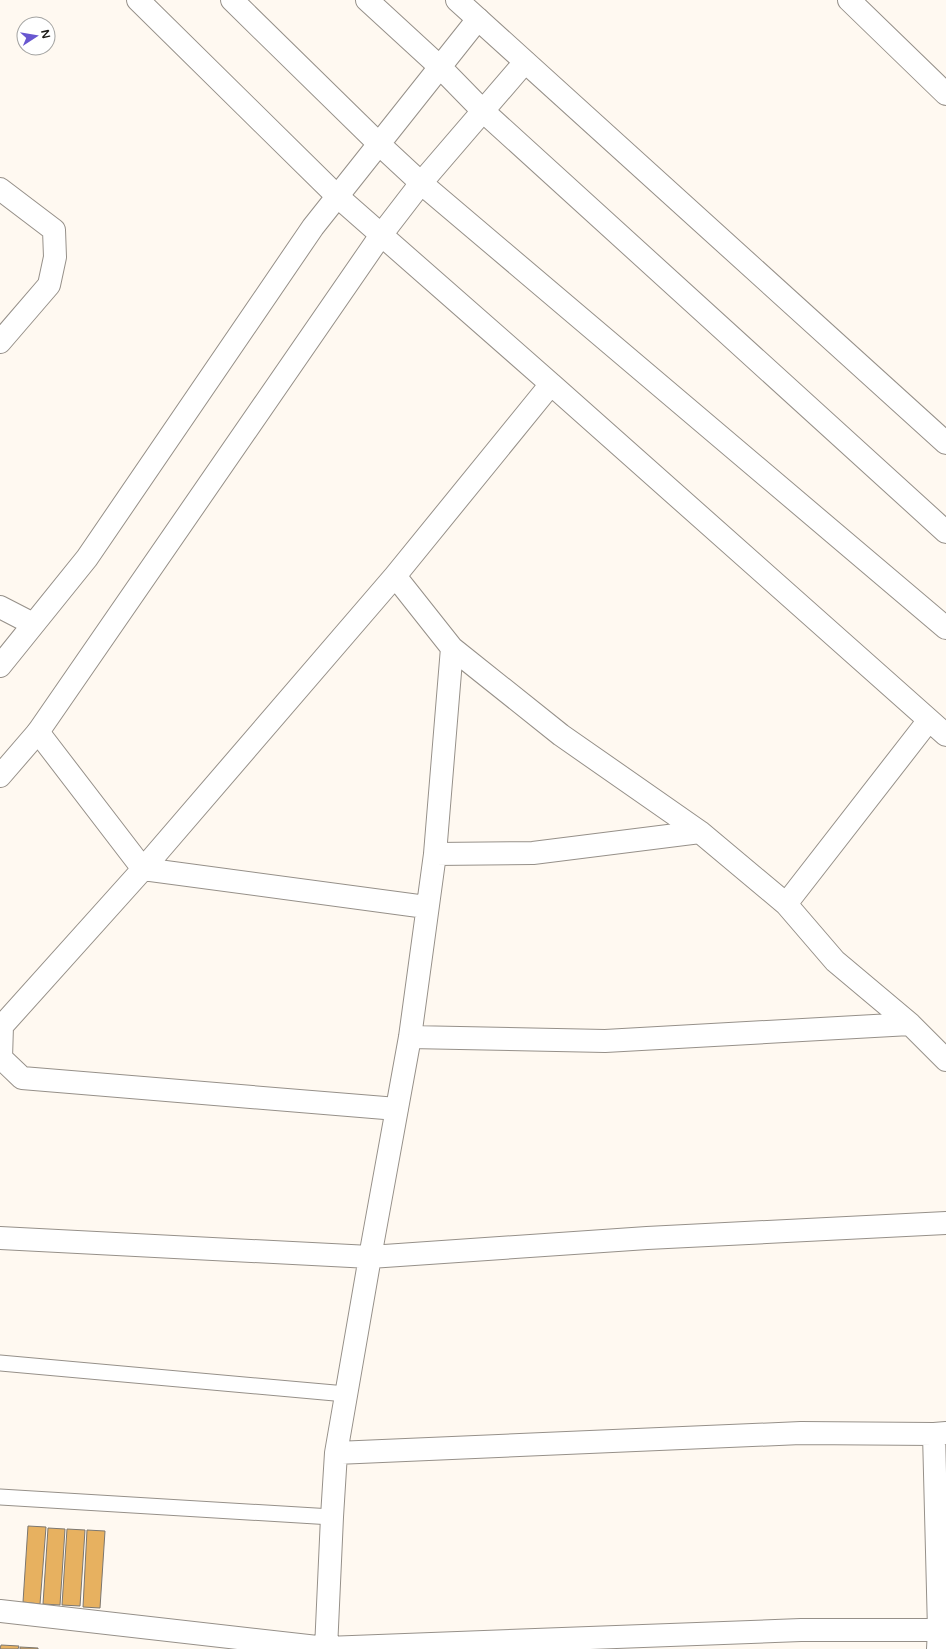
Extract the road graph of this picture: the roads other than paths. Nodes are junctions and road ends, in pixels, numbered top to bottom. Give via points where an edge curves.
1 (138, 0) edge
2 (232, 0) edge
3 (366, 0) edge
4 (457, 0) edge
5 (849, 0) edge
6 (478, 19) junction
7 (525, 62) junction
8 (440, 67) junction
9 (945, 92) edge
10 (483, 111) junction
11 (379, 144) junction
12 (421, 183) junction
13 (0, 189) edge
14 (337, 196) junction
15 (381, 234) junction
16 (0, 342) edge
17 (551, 384) junction
18 (946, 443) edge
19 (946, 532) edge
20 (395, 576) junction
21 (0, 607) edge
22 (33, 624) junction
23 (946, 628) edge
24 (452, 648) junction
25 (0, 666) edge
26 (929, 720) junction
27 (38, 732) junction
28 (946, 735) edge
29 (0, 776) edge
30 (700, 832) junction
31 (435, 854) junction
32 (143, 869) junction
33 (786, 904) junction
34 (426, 907) junction
35 (910, 1024) junction
36 (410, 1037) junction
37 (946, 1060) edge
38 (397, 1109) junction
39 (946, 1223) edge
40 (0, 1238) edge
41 (370, 1257) junction
42 (0, 1363) edge
43 (346, 1394) junction
44 (940, 1434) edge
45 (336, 1453) junction
46 (0, 1497) edge
47 (332, 1517) junction
48 (0, 1611) edge
49 (938, 1640) edge
50 (326, 1649) edge

1 - 14 street
2 - 11 street
3 - 8 street
4 - 6 street
5 - 9 street
6 - 7 street
6 - 8 street
7 - 10 street
7 - 18 street
8 - 10 street
8 - 11 street
10 - 12 street
10 - 19 street
11 - 12 street
11 - 14 street
12 - 15 street
12 - 23 street
13 - 16 street via 54,230 55,257 49,285
14 - 15 street
14 - 22 street via 313,226 87,558
15 - 17 street
15 - 27 street
17 - 20 street
17 - 26 street
20 - 24 street
20 - 32 street
21 - 22 street
22 - 25 street
24 - 30 street via 561,734
24 - 31 street
26 - 28 street
26 - 33 street
27 - 29 street
27 - 32 street
30 - 31 street via 533,853
30 - 33 street
31 - 34 street
32 - 34 street
32 - 38 street via 2,1026 1,1058 22,1078
33 - 35 street via 835,961
34 - 36 street
35 - 36 street via 605,1041
35 - 37 street
36 - 38 street
38 - 41 street
39 - 41 street via 647,1238
40 - 41 street
41 - 43 street
42 - 43 lane
43 - 45 street
44 - 45 street via 801,1433
44 - 49 street
45 - 47 street
46 - 47 lane
47 - 50 street
48 - 50 street
49 - 50 street via 801,1630

